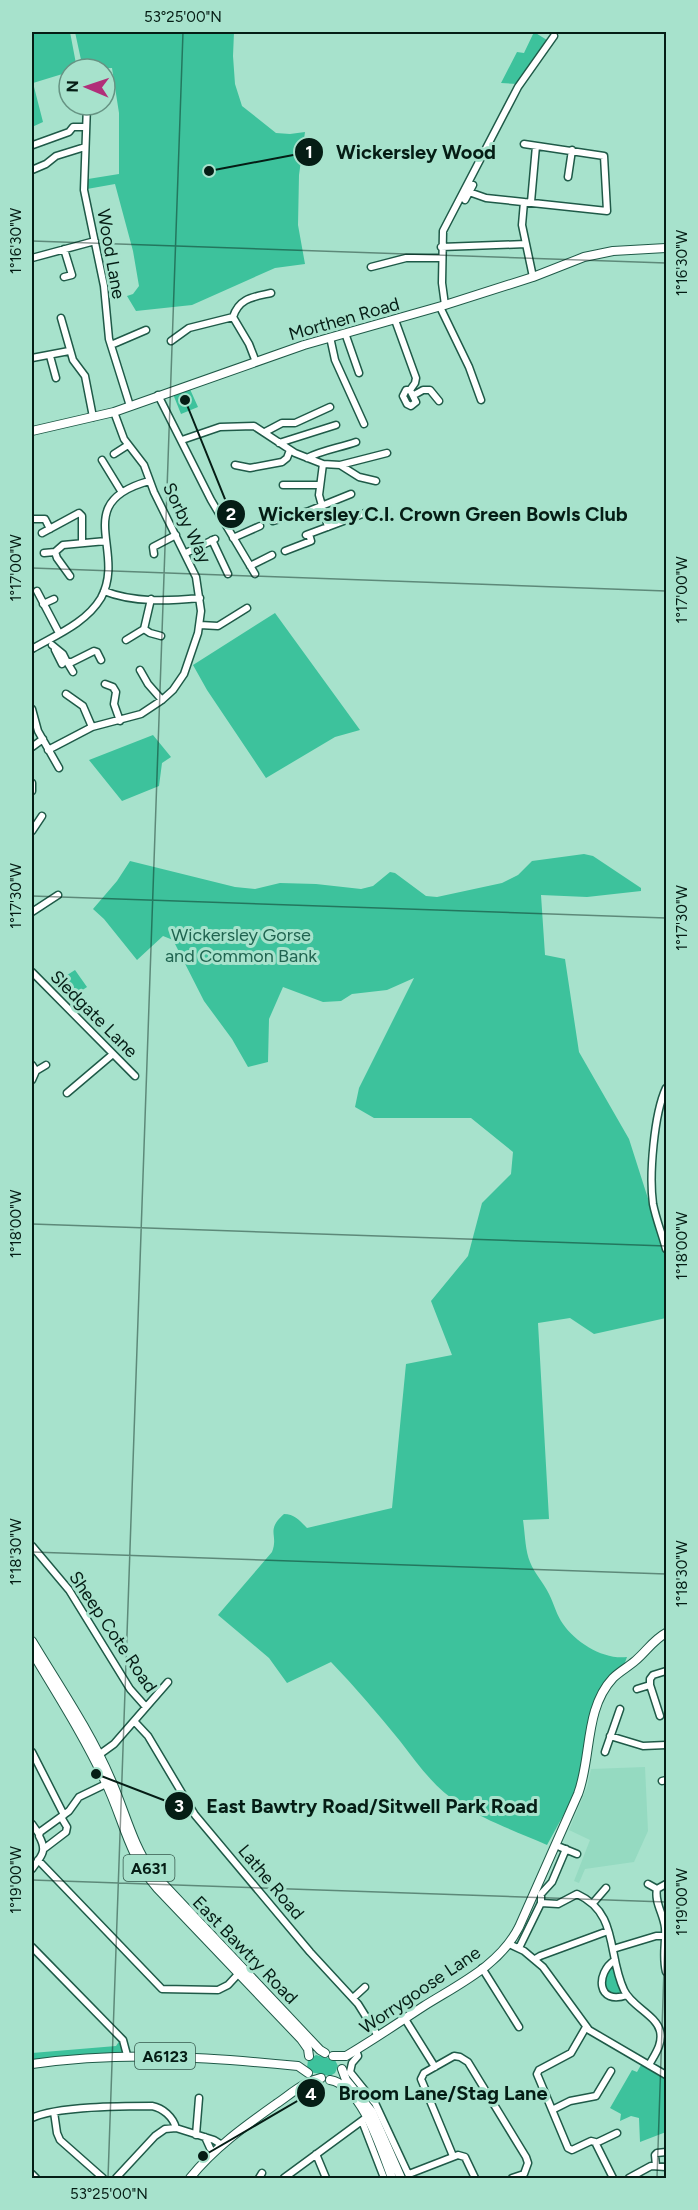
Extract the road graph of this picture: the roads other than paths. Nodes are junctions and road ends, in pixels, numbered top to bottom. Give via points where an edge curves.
1 (554, 36) dead end
2 (86, 117) edge
3 (86, 127) junction
4 (524, 144) dead end
5 (33, 145) dead end
6 (536, 146) junction
7 (85, 147) junction
8 (572, 150) junction
9 (32, 170) edge
10 (579, 172) dead end
11 (473, 185) dead end
12 (469, 192) junction
13 (465, 200) dead end
14 (527, 202) junction
15 (95, 241) junction
16 (526, 244) junction
17 (441, 247) junction
18 (666, 248) edge
19 (64, 249) junction
20 (32, 258) edge
21 (442, 258) junction
22 (371, 267) dead end
23 (64, 277) dead end
24 (533, 277) junction
25 (271, 293) dead end
26 (442, 306) junction
27 (233, 317) junction
28 (61, 318) dead end
29 (396, 320) junction
30 (146, 330) dead end
31 (345, 333) junction
32 (174, 336) dead end
33 (330, 337) junction
34 (111, 345) junction
35 (69, 351) junction
36 (50, 356) junction
37 (32, 358) edge
38 (256, 362) junction
39 (359, 373) dead end
40 (56, 378) dead end
41 (158, 395) junction
42 (482, 400) dead end
43 (439, 401) dead end
44 (130, 406) junction
45 (330, 407) dead end
46 (114, 412) junction
47 (93, 417) junction
48 (364, 424) dead end
49 (336, 425) dead end
50 (32, 431) edge
51 (265, 432) junction
52 (182, 440) junction
53 (356, 442) dead end
54 (279, 443) junction
55 (128, 445) junction
56 (290, 450) junction
57 (387, 453) dead end
58 (114, 454) dead end
59 (307, 458) junction
60 (102, 460) dead end
61 (323, 464) junction
62 (340, 465) junction
63 (239, 468) dead end
64 (149, 481) junction
65 (376, 481) dead end
66 (319, 485) junction
67 (283, 486) dead end
68 (121, 491) junction
69 (353, 493) dead end
70 (321, 507) junction
71 (364, 516) dead end
72 (32, 519) edge
73 (273, 521) dead end
74 (260, 526) dead end
75 (328, 527) junction
76 (50, 528) junction
77 (42, 533) dead end
78 (176, 536) junction
79 (233, 538) junction
80 (106, 541) junction
81 (82, 543) junction
82 (152, 548) dead end
83 (285, 551) dead end
84 (56, 552) junction
85 (44, 553) dead end
86 (186, 554) junction
87 (272, 555) dead end
88 (250, 566) junction
89 (228, 574) dead end
90 (255, 574) dead end
91 (70, 577) dead end
92 (37, 591) dead end
93 (104, 591) junction
94 (200, 598) junction
95 (54, 599) dead end
96 (151, 599) junction
97 (43, 604) junction
98 (247, 608) dead end
99 (200, 625) junction
100 (144, 629) junction
101 (59, 633) junction
102 (161, 636) dead end
103 (126, 640) dead end
104 (51, 642) junction
105 (32, 649) edge
106 (101, 660) dead end
107 (64, 663) junction
108 (140, 670) dead end
109 (73, 672) dead end
110 (108, 682) dead end
111 (66, 693) dead end
112 (82, 693) dead end
113 (76, 700) junction
114 (162, 700) junction
115 (32, 710) edge
116 (120, 721) junction
117 (92, 728) junction
118 (43, 739) junction
119 (32, 747) edge
120 (48, 750) junction
121 (59, 768) dead end
122 (32, 783) edge
123 (32, 791) edge
124 (42, 816) dead end
125 (32, 831) edge
126 (58, 895) dead end
127 (32, 912) edge
128 (32, 972) edge
129 (113, 1054) junction
130 (32, 1065) edge
131 (46, 1065) dead end
132 (36, 1071) junction
133 (135, 1076) dead end
134 (32, 1080) edge
135 (666, 1088) edge
136 (67, 1093) dead end
137 (666, 1249) edge
138 (32, 1546) edge
139 (666, 1634) edge
140 (32, 1641) edge
141 (32, 1652) edge
142 (666, 1671) edge
143 (168, 1683) dead end
144 (650, 1685) junction
145 (637, 1689) dead end
146 (146, 1707) junction
147 (620, 1709) dead end
148 (660, 1716) dead end
149 (134, 1721) junction
150 (610, 1736) junction
151 (666, 1745) edge
152 (32, 1752) edge
153 (605, 1752) dead end
154 (97, 1757) junction
155 (109, 1782) junction
156 (62, 1816) junction
157 (32, 1824) edge
158 (39, 1834) junction
159 (45, 1848) junction
160 (577, 1854) dead end
161 (38, 1860) junction
162 (32, 1869) edge
163 (648, 1884) dead end
164 (666, 1884) edge
165 (606, 1888) dead end
166 (657, 1889) junction
167 (541, 1903) junction
168 (593, 1903) junction
169 (609, 1931) junction
170 (665, 1936) junction
171 (509, 1944) junction
172 (32, 1947) edge
173 (519, 1948) junction
174 (613, 1949) junction
175 (665, 1950) edge
176 (535, 1959) junction
177 (615, 1960) junction
178 (483, 1968) junction
179 (241, 1971) junction
180 (666, 1972) edge
181 (365, 1987) dead end
182 (627, 1995) junction
183 (352, 1998) junction
184 (405, 2019) junction
185 (519, 2027) dead end
186 (586, 2027) junction
187 (378, 2036) junction
188 (663, 2039) edge
189 (356, 2050) junction
190 (325, 2054) junction
191 (127, 2055) junction
192 (333, 2056) junction
193 (346, 2056) junction
194 (308, 2057) junction
195 (32, 2064) edge
196 (298, 2066) junction
197 (650, 2066) junction
198 (342, 2067) junction
199 (435, 2067) junction
200 (528, 2067) dead end
201 (611, 2071) dead end
202 (537, 2072) junction
203 (666, 2075) edge
204 (308, 2076) junction
205 (330, 2079) junction
206 (199, 2098) dead end
207 (552, 2110) junction
208 (54, 2112) junction
209 (32, 2118) edge
210 (364, 2119) junction
211 (176, 2128) junction
212 (619, 2133) dead end
213 (196, 2135) junction
214 (205, 2137) junction
215 (596, 2143) junction
216 (222, 2145) junction
217 (210, 2148) dead end
218 (666, 2152) edge
219 (316, 2154) junction
220 (453, 2156) junction
221 (656, 2166) junction
222 (666, 2166) edge
223 (32, 2174) edge
224 (407, 2177) edge
225 (36, 2178) edge
226 (103, 2178) edge
227 (116, 2178) edge
228 (190, 2178) edge
229 (284, 2178) edge
230 (326, 2178) edge
231 (384, 2178) edge
232 (392, 2178) edge
233 (475, 2178) edge
234 (512, 2178) edge
235 (613, 2178) edge
236 (629, 2178) edge

1 - 17 street via 526,72 482,153 442,231
2 - 3 street, Wood Lane
3 - 5 street via 73,127
3 - 7 street, Wood Lane
4 - 6 street
6 - 8 street
6 - 14 street
7 - 9 street via 56,156
7 - 15 street, Wood Lane via 84,190
8 - 10 street via 569,174
8 - 14 street via 604,156 607,211
11 - 12 street
12 - 13 street
12 - 14 street via 486,198
14 - 16 street via 522,225
15 - 19 street
15 - 34 street, Wood Lane
16 - 17 street
16 - 24 street
17 - 21 street
18 - 24 main road, Morthen Road via 596,254
19 - 20 street
19 - 23 street via 72,275
21 - 22 street via 412,258
21 - 26 street
24 - 26 main road, Morthen Road
25 - 27 street via 247,298
26 - 29 main road, Morthen Road
26 - 42 street
27 - 32 street via 194,326
27 - 38 street
28 - 35 street
29 - 31 main road, Morthen Road
29 - 43 street via 416,378 412,393 430,390
30 - 34 street
31 - 33 main road, Morthen Road
31 - 39 street
33 - 38 main road, Morthen Road
33 - 48 street via 335,360
34 - 44 street, Wood Lane
35 - 36 street
35 - 47 street via 85,376
36 - 37 street
36 - 40 street
38 - 41 main road, Morthen Road
41 - 44 main road, Morthen Road
41 - 52 street
44 - 46 main road, Morthen Road
45 - 51 street
46 - 47 main road, Morthen Road
46 - 55 street, Sorby Way
47 - 50 main road, Morthen Road
49 - 54 street
51 - 52 street via 254,426 228,426
51 - 54 street
52 - 79 street
53 - 59 street
54 - 56 street
55 - 58 street
55 - 64 street, Sorby Way via 141,459
56 - 59 street
56 - 63 street via 282,462
57 - 62 street
59 - 61 street
60 - 68 street
61 - 62 street
61 - 66 street
62 - 65 street via 359,477
64 - 68 street
64 - 78 street, Sorby Way
66 - 67 street
66 - 70 street
68 - 80 street via 106,517
69 - 70 street
70 - 73 street
70 - 75 street
71 - 75 street
72 - 76 street via 45,519
74 - 79 street
75 - 83 street via 307,534 311,540
76 - 77 street
76 - 81 street via 80,514
78 - 82 street
78 - 86 street, Sorby Way
79 - 88 street
80 - 81 street
80 - 93 street via 109,569
81 - 84 street via 63,545
84 - 85 street
84 - 91 street
86 - 89 street via 214,539
86 - 94 street, Sorby Way
87 - 88 street
88 - 90 street
92 - 97 street
93 - 96 street via 124,598
93 - 101 street via 88,614
94 - 96 street
94 - 99 street, Sorby Way
95 - 97 street
96 - 100 street
97 - 101 street
98 - 99 street via 219,626
99 - 114 street, Sorby Way via 184,674
100 - 102 street
100 - 103 street
101 - 104 street
104 - 105 street
104 - 107 street
106 - 107 street via 100,650
107 - 109 street
108 - 114 street
110 - 116 street via 116,692 114,704
111 - 113 street
112 - 113 street
113 - 117 street
114 - 116 street, Sorby Way via 141,714
115 - 118 street
116 - 117 street, Sorby Way
117 - 120 street, Sorby Way
118 - 119 street
118 - 120 street
120 - 121 street
122 - 123 street
124 - 125 street
126 - 127 street
128 - 129 street, Sledgate Lane
129 - 133 street, Sledgate Lane
129 - 136 street
130 - 132 street
131 - 132 street
132 - 134 street
135 - 137 street via 657,1121 652,1184 653,1205
138 - 146 street, Sheep Cote Road via 69,1590 130,1689
139 - 171 main road, Worrygoose Lane via 657,1638 605,1690 592,1721 578,1794
140 - 154 main road, East Bawtry Road / A631
141 - 154 main road, East Bawtry Road / A631
142 - 144 street via 651,1676
143 - 146 street
144 - 145 street
144 - 148 street
146 - 149 street
147 - 150 street
149 - 154 street
149 - 183 street, Lathe Road via 148,1736 195,1815
150 - 151 street via 643,1746
150 - 153 street
152 - 156 street
154 - 155 main road, East Bawtry Road / A631
155 - 156 street via 79,1797
155 - 179 main road, East Bawtry Road / A631 via 145,1863
156 - 158 street
156 - 159 street via 66,1832
157 - 158 street
158 - 159 street
159 - 161 street
160 - 167 street via 563,1848 552,1882 541,1894
161 - 162 street
161 - 179 street via 162,1989 218,1990
163 - 166 street
164 - 166 street
165 - 168 street
166 - 170 street
167 - 168 street via 558,1904 574,1894
167 - 173 street
168 - 169 street
169 - 174 street
169 - 176 street
170 - 174 street
170 - 175 street
171 - 173 street
171 - 178 main road, Worrygoose Lane
172 - 191 street via 123,2040
173 - 176 street
174 - 177 street
175 - 180 street
176 - 186 street
177 - 182 street
177 - 182 street via 601,1980 601,1987 610,1996
178 - 184 main road, Worrygoose Lane
178 - 185 street
179 - 190 main road, East Bawtry Road / A631
179 - 194 main road, East Bawtry Road / A631 via 304,2043
181 - 183 street
182 - 188 street via 656,2022
183 - 187 street, Lathe Road
184 - 187 main road, Worrygoose Lane
184 - 199 street
186 - 197 street
186 - 202 street via 571,2053
187 - 189 main road, Worrygoose Lane
188 - 197 street
189 - 193 main road, Worrygoose Lane
189 - 224 street via 358,2056 350,2072 375,2103
190 - 192 main road
190 - 194 main road via 313,2053
191 - 195 main road, A6123
191 - 196 main road, A6123 via 200,2056
192 - 193 main road
192 - 198 main road
193 - 198 main road
194 - 196 main road
194 - 204 main road
196 - 204 main road, A6123
197 - 203 street
198 - 205 main road via 339,2076
198 - 224 main road via 346,2080 372,2112
199 - 220 street via 424,2073 422,2083
199 - 234 street via 454,2056 468,2062 526,2157 524,2174
200 - 202 street
201 - 207 street via 593,2098 570,2101
202 - 207 street
204 - 205 main road
204 - 216 main road
205 - 210 main road via 347,2089
206 - 213 street
207 - 215 street via 570,2149 591,2141
208 - 209 street
208 - 211 street via 155,2106
208 - 226 street via 60,2140
210 - 219 street
210 - 231 street
210 - 232 main road
211 - 213 street
211 - 227 street via 158,2133
212 - 215 street
213 - 214 street
214 - 216 street
214 - 217 street
215 - 235 street
216 - 228 main road
218 - 221 street via 655,2155
219 - 229 street
219 - 230 street
220 - 224 street
220 - 233 street via 465,2157
221 - 222 street
221 - 236 street
223 - 225 street

